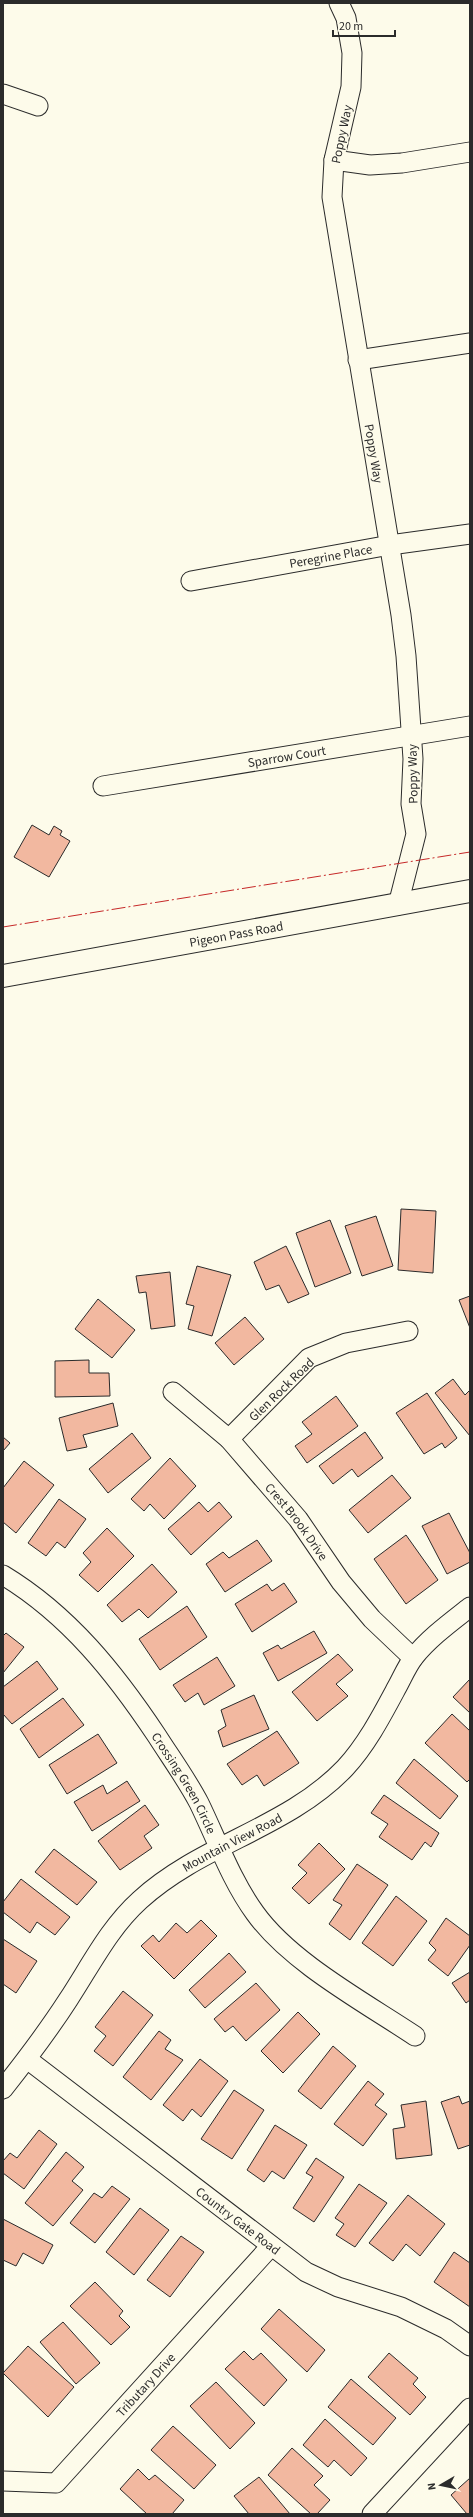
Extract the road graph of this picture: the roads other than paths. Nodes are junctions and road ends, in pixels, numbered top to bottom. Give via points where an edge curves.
1 (340, 3) edge
2 (3, 94) edge
3 (38, 106) dead end
4 (470, 152) edge
5 (334, 160) junction
6 (470, 343) edge
7 (358, 360) junction
8 (470, 534) edge
9 (390, 545) junction
10 (191, 580) dead end
11 (470, 726) edge
12 (411, 736) junction
13 (103, 786) dead end
14 (470, 891) edge
15 (398, 905) junction
16 (3, 976) edge
17 (408, 1331) dead end
18 (173, 1392) dead end
19 (229, 1439) junction
20 (3, 1575) edge
21 (470, 1607) edge
22 (413, 1658) junction
23 (220, 1847) junction
24 (415, 2036) dead end
25 (27, 2059) junction
26 (3, 2089) edge
27 (271, 2246) junction
28 (470, 2346) edge
29 (470, 2408) edge
30 (3, 2481) edge
31 (372, 2514) edge

1 - 5 street, Poppy Way via 346,18 352,53 351,87
2 - 3 street
4 - 5 street via 402,163 370,165
5 - 7 street, Poppy Way via 332,197
6 - 7 street
7 - 9 street, Poppy Way
8 - 9 street, Peregrine Place
9 - 10 street, Peregrine Place
9 - 12 street, Poppy Way via 406,656
11 - 12 street, Sparrow Court
12 - 13 street, Sparrow Court
12 - 15 street, Poppy Way via 411,804 416,834
14 - 15 main road, Pigeon Pass Road
15 - 16 main road, Pigeon Pass Road
17 - 19 street, Glen Rock Road via 346,1343 309,1358
18 - 19 street, Crest Brook Drive
19 - 22 street, Crest Brook Drive via 298,1520 341,1582 372,1619
20 - 23 street, Crossing Green Circle via 43,1602 103,1660 173,1761 198,1801
21 - 22 street, Mountain View Road via 439,1631
22 - 23 street, Mountain View Road via 376,1725 344,1769 308,1801
23 - 24 street, Crossing Green Circle via 251,1908 276,1937 316,1969
23 - 25 street, Mountain View Road via 163,1882 140,1900 117,1924 95,1954 69,2000
25 - 26 street, Mountain View Road
25 - 27 street, Country Gate Road
27 - 28 street, Country Gate Road via 306,2272 338,2287 402,2306 446,2329
27 - 30 street, Tributary Drive via 56,2483
29 - 31 street

